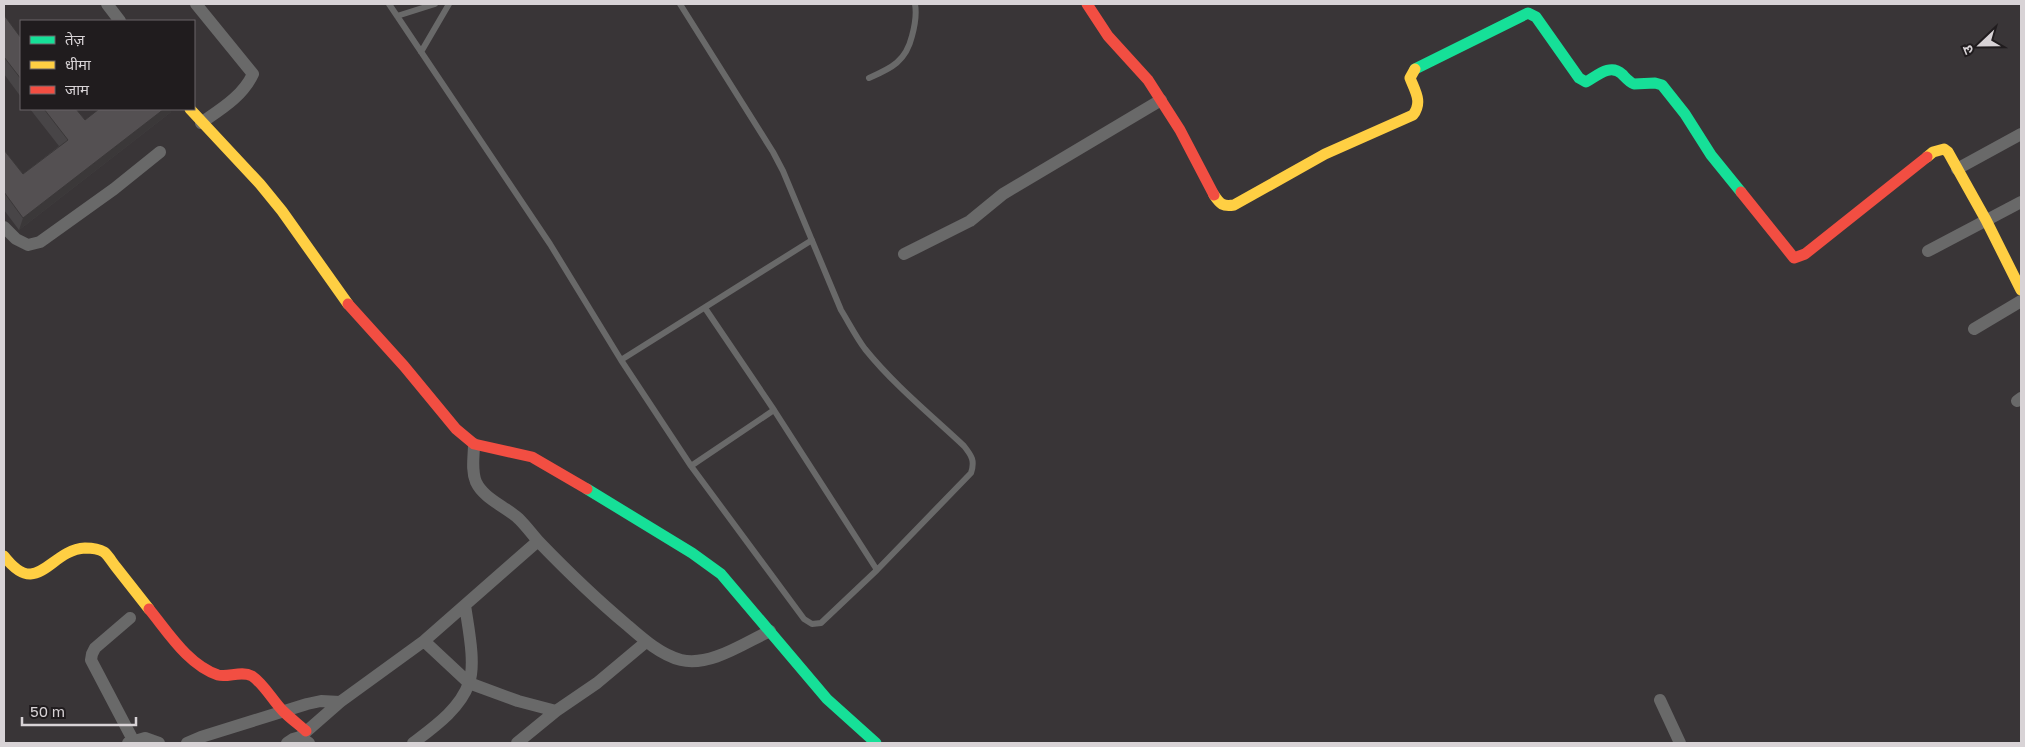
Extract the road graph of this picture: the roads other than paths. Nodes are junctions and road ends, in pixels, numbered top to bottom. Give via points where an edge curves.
1 (106, 4) edge
2 (196, 4) edge
3 (389, 4) edge
4 (435, 4) edge
5 (449, 4) edge
6 (680, 4) edge
7 (915, 4) edge
8 (1087, 4) edge
9 (397, 16) junction
10 (119, 20) edge
11 (421, 52) junction
12 (869, 78) dead end
13 (1161, 100) junction
14 (191, 110) edge
15 (201, 123) junction
16 (2021, 134) edge
17 (160, 152) dead end
18 (1957, 169) junction
19 (2021, 202) edge
20 (1986, 220) junction
21 (4, 227) edge
22 (812, 240) junction
23 (1928, 251) dead end
24 (904, 254) dead end
25 (2021, 290) edge
26 (2021, 301) edge
27 (705, 308) junction
28 (1974, 329) dead end
29 (621, 360) junction
30 (774, 410) junction
31 (474, 444) junction
32 (691, 466) junction
33 (538, 541) junction
34 (4, 556) edge
35 (877, 570) junction
36 (465, 606) junction
37 (130, 618) dead end
38 (770, 631) junction
39 (424, 642) junction
40 (646, 642) junction
41 (469, 683) junction
42 (1660, 700) dead end
43 (340, 702) junction
44 (283, 711) junction
45 (556, 711) junction
46 (305, 737) edge
47 (130, 742) edge
48 (159, 743) edge
49 (187, 743) edge
50 (287, 743) edge
51 (413, 743) edge
52 (517, 743) edge
53 (876, 743) edge
54 (1680, 743) edge

1 - 10 street
2 - 15 street via 253,74 239,95
3 - 9 lane
4 - 9 lane
5 - 11 lane
6 - 22 lane via 773,152
7 - 12 lane via 915,25 902,59 888,70
8 - 13 street via 1108,36 1148,80
9 - 11 lane
11 - 29 lane via 550,244
13 - 18 street via 1214,196 1220,204 1234,205 1325,154 1413,115 1420,103 1410,78 1413,71 1528,13 1536,17 1579,78 1586,82 1608,69 1614,69 1631,83 1662,85 1711,155 1794,258 1805,254 1938,149 1948,152
13 - 24 street via 1003,194 970,221
14 - 15 street
15 - 31 street via 282,211 363,323 456,429
16 - 18 street
17 - 21 street via 40,242 28,245
18 - 20 street
19 - 20 street
20 - 23 street
20 - 25 street
22 - 27 lane
22 - 35 lane via 841,310 864,347 891,378 964,446 972,455 974,464 971,474
26 - 28 street
27 - 29 lane
27 - 30 lane
29 - 32 lane
30 - 32 lane
30 - 35 lane
31 - 33 street via 473,470 477,482 492,500 520,520
31 - 38 street via 532,456 692,552 721,574
32 - 35 lane via 804,619 812,624 821,623
33 - 36 street
33 - 40 street via 597,600
34 - 44 street via 16,570 35,576 69,551 93,547 104,552 170,636 198,665 221,676 246,674
36 - 39 street
36 - 41 street via 471,653
37 - 47 street via 95,648 91,660
38 - 40 street via 697,662 680,660
38 - 53 street via 842,715
39 - 41 street
39 - 43 street
40 - 45 street via 598,683
41 - 45 street
41 - 51 street via 459,701
42 - 54 street
43 - 44 street via 320,701
43 - 46 street
44 - 46 street
44 - 49 street
45 - 52 street
46 - 50 street
47 - 48 street via 145,738

